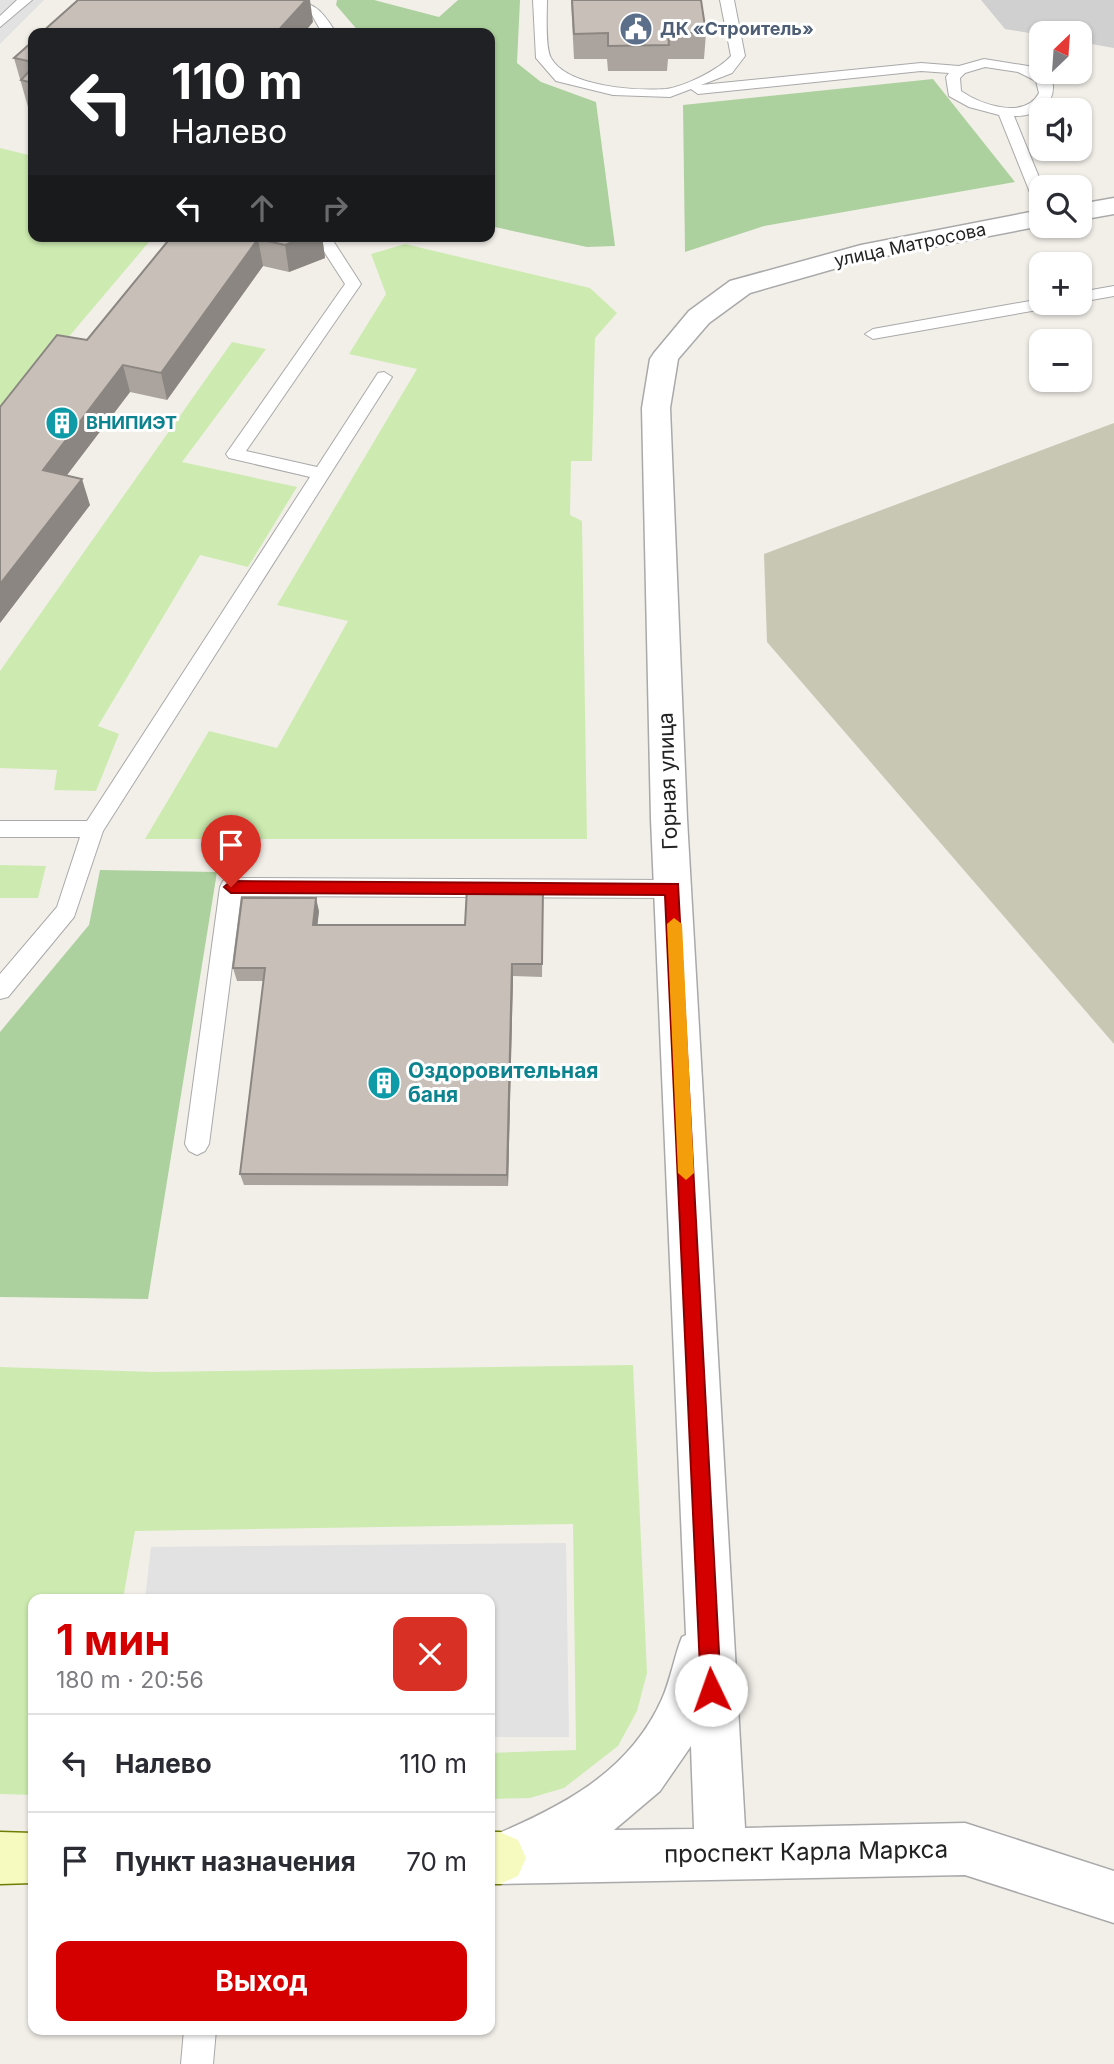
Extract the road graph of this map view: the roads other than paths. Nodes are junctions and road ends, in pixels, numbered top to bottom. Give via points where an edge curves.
1 (25, 0) edge
2 (286, 0) edge
3 (540, 0) edge
4 (727, 0) edge
5 (0, 23) edge
6 (326, 28) edge
7 (960, 70) junction
8 (670, 93) junction
9 (1005, 112) junction
10 (1031, 175) edge
11 (1114, 206) edge
12 (1092, 210) edge
13 (1029, 220) edge
14 (325, 242) edge
15 (779, 274) joint
16 (1114, 291) edge
17 (1092, 295) edge
18 (1029, 307) edge
19 (873, 334) dead end
20 (384, 377) dead end
21 (321, 474) junction
22 (0, 829) edge
23 (93, 829) junction
24 (673, 889) junction
25 (0, 990) edge
26 (197, 1144) dead end
27 (706, 1609) junction
28 (721, 1854) junction
29 (0, 1858) edge
30 (28, 1858) edge
31 (495, 1858) edge
32 (1114, 1897) edge
33 (200, 2035) edge
34 (197, 2064) edge

1 - 5 lane
2 - 6 lane via 317,12
3 - 8 lane via 543,58 561,78 613,91
4 - 8 lane via 738,56 727,70
7 - 8 lane via 921,67
7 - 9 lane via 951,84 962,100
7 - 9 lane via 984,62 999,63 1038,77 1046,93 1042,101
9 - 10 lane
11 - 12 street
13 - 15 street, улица Матросова
14 - 21 lane via 353,284 235,454
15 - 24 street, Горная улица via 740,287 699,317 664,359 656,408
16 - 17 lane
18 - 19 lane
20 - 21 lane
21 - 23 lane
22 - 23 lane
23 - 25 lane via 66,911
24 - 26 lane via 231,887
24 - 27 street, Горная улица
27 - 28 street, Горная улица
27 - 31 street via 694,1683 671,1738 631,1787 579,1823
28 - 31 street, проспект Карла Маркса
28 - 32 street, проспект Карла Маркса via 965,1849
29 - 30 street
33 - 34 lane

